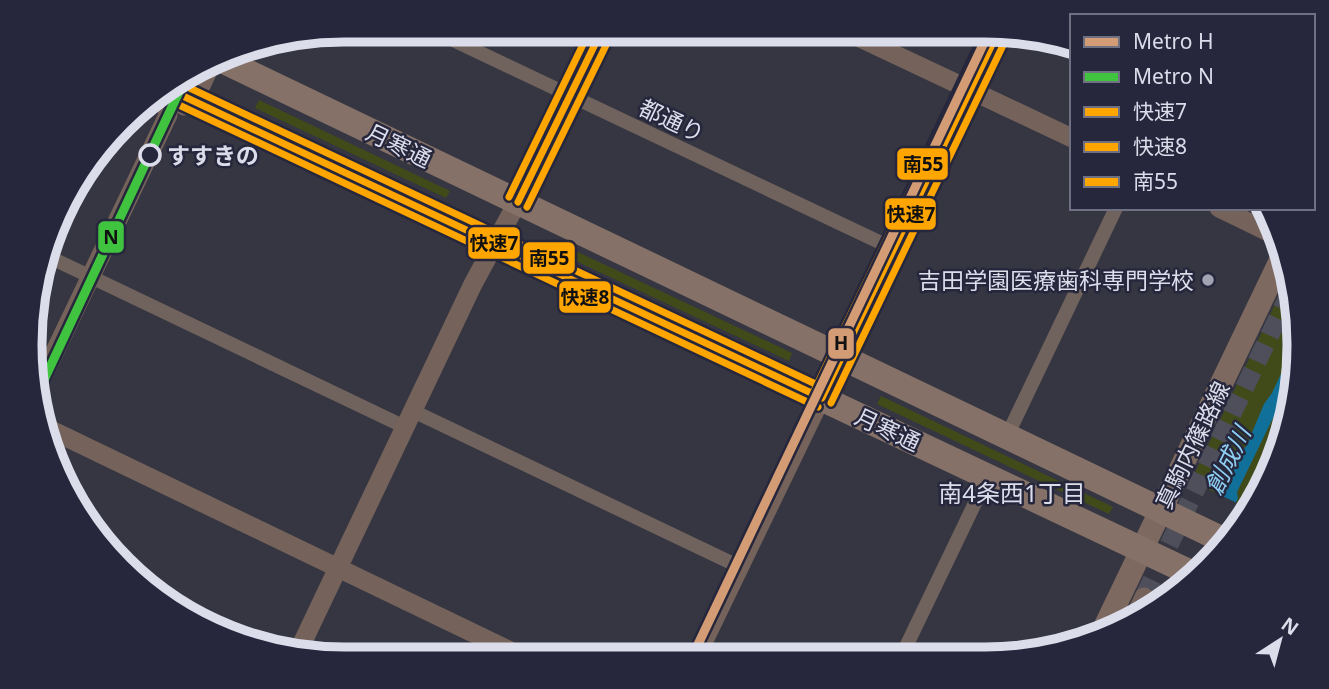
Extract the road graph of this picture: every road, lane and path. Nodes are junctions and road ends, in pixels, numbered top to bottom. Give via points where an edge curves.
1 (457, 42) edge
2 (596, 42) edge
3 (869, 42) edge
4 (993, 42) edge
5 (231, 64) edge
6 (205, 76) edge
7 (970, 90) junction
8 (175, 94) edge
9 (570, 97) junction
10 (166, 101) edge
11 (194, 101) junction
12 (168, 115) junction
13 (1070, 137) edge
14 (517, 202) junction
15 (1115, 210) edge
16 (1223, 210) edge
17 (1264, 230) edge
18 (496, 243) junction
19 (894, 249) junction
20 (54, 259) edge
21 (1277, 267) edge
22 (91, 277) junction
23 (842, 357) junction
24 (44, 374) edge
25 (822, 398) junction
26 (409, 419) junction
27 (55, 432) edge
28 (1007, 436) junction
29 (988, 476) junction
30 (1161, 510) junction
31 (1214, 535) edge
32 (1142, 550) junction
33 (740, 567) junction
34 (339, 568) junction
35 (1186, 571) edge
36 (1144, 597) tunnel mouth
37 (1142, 603) edge
38 (1107, 621) edge
39 (302, 644) edge
40 (502, 647) edge
41 (701, 647) edge
42 (906, 647) edge

1 - 9 street, 都通り
2 - 9 street
3 - 7 street
4 - 7 street
5 - 14 highway, 月寒通
6 - 11 street
7 - 13 street
7 - 19 street
8 - 11 highway, 月寒通
9 - 14 street
9 - 19 street, 都通り
10 - 12 street
11 - 12 street
11 - 18 highway, 月寒通
12 - 22 street
14 - 18 street
14 - 23 highway, 月寒通
15 - 28 street
16 - 17 street
18 - 25 highway, 月寒通
18 - 26 street
19 - 23 street
20 - 22 street
21 - 30 main road, 真駒内篠路線
22 - 24 street
22 - 26 street
23 - 25 street
23 - 28 highway, 月寒通
25 - 29 highway, 月寒通
25 - 33 street
26 - 33 street
26 - 34 street
27 - 34 street
28 - 30 highway, 月寒通
29 - 32 highway, 月寒通
29 - 42 street
30 - 31 highway, 月寒通
30 - 32 main road, 真駒内篠路線
32 - 35 highway, 月寒通
32 - 38 main road, 真駒内篠路線
33 - 41 street
34 - 39 street
34 - 40 street
36 - 37 street

